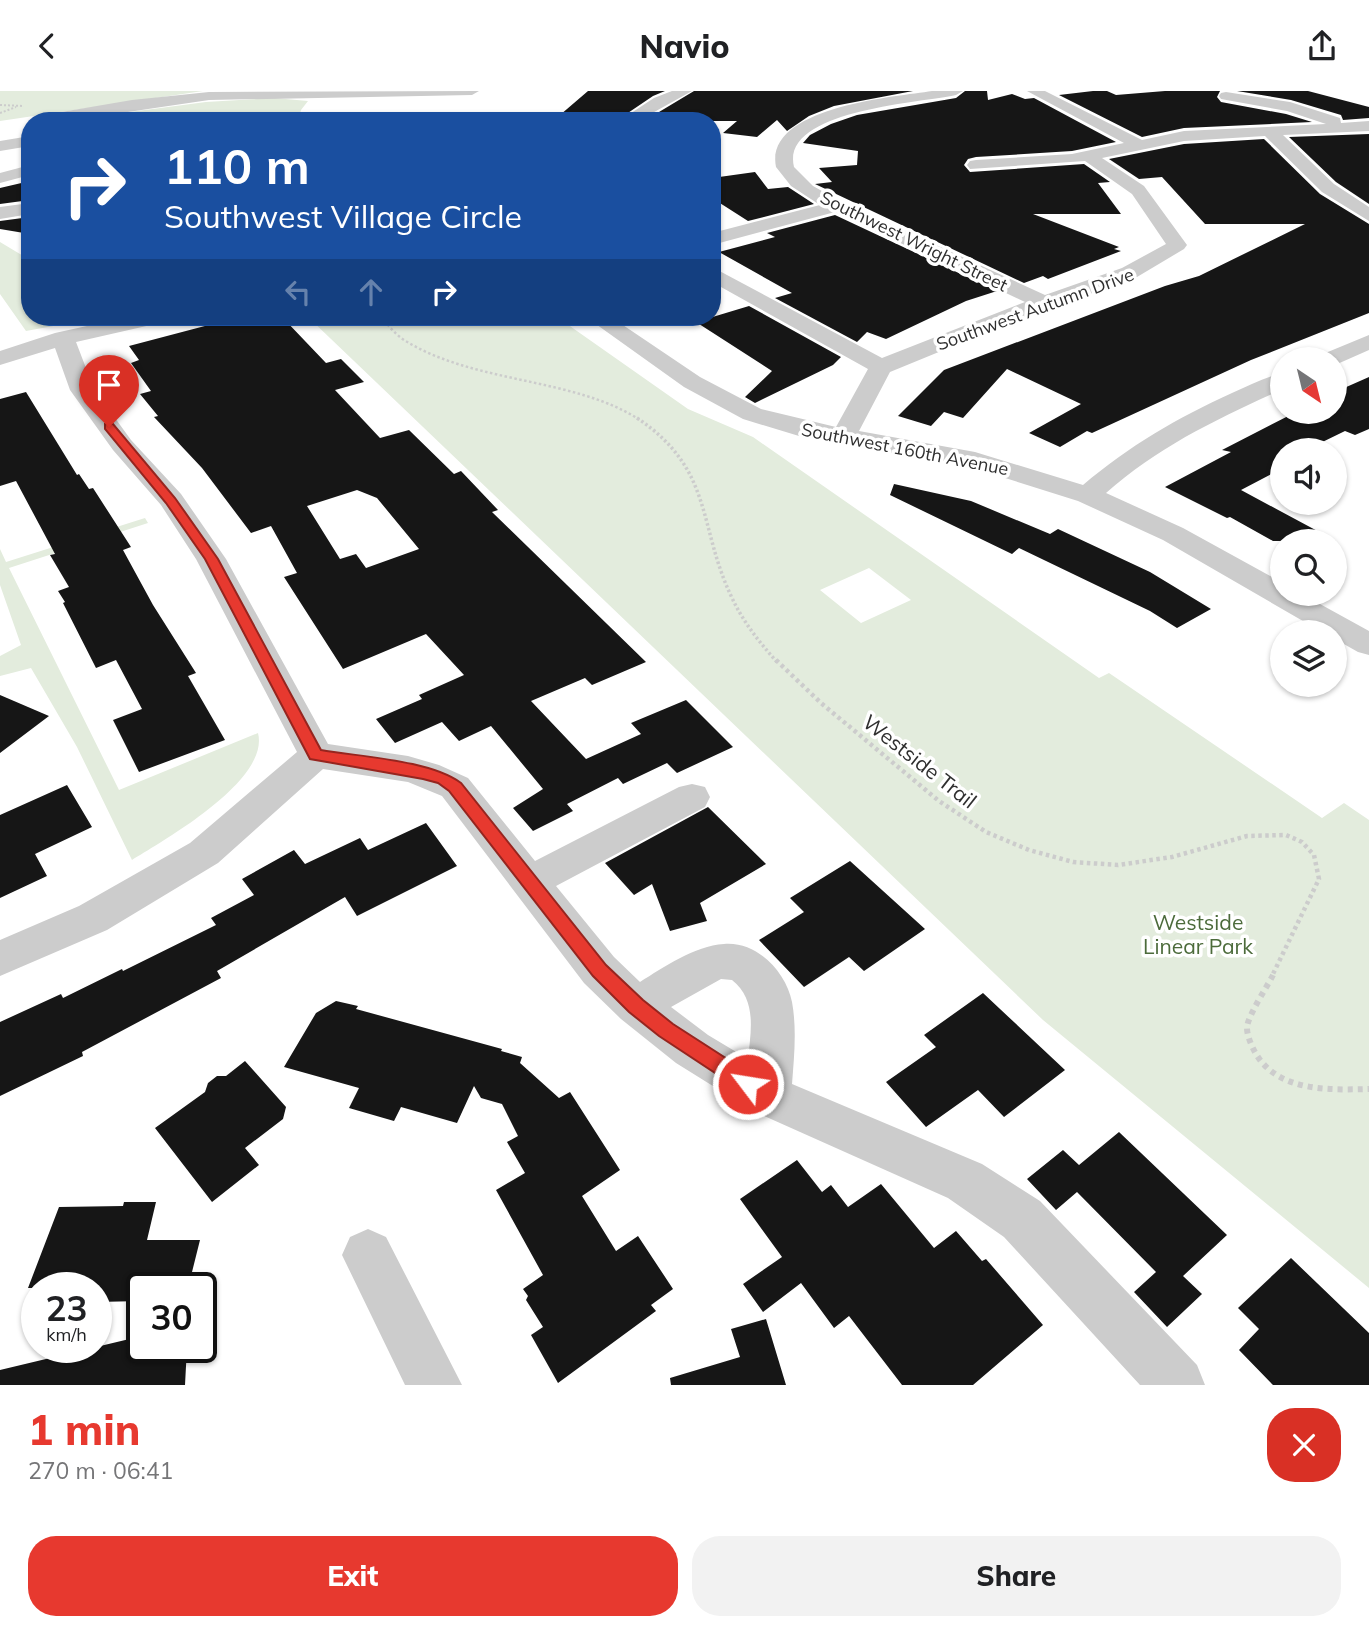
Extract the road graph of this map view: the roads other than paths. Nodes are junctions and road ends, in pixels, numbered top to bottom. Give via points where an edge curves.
1 (472, 91) edge
2 (685, 91) edge
3 (956, 91) edge
4 (1034, 91) edge
5 (338, 93) junction
6 (1226, 96) dead end
7 (326, 109) dead end
8 (96, 112) edge
9 (641, 112) edge
10 (1362, 127) edge
11 (1270, 132) junction
12 (21, 142) edge
13 (1138, 144) junction
14 (0, 146) edge
15 (0, 156) edge
16 (1088, 156) junction
17 (976, 165) dead end
18 (21, 172) edge
19 (2, 177) edge
20 (838, 206) junction
21 (21, 210) edge
22 (0, 213) edge
23 (1369, 215) edge
24 (721, 237) edge
25 (721, 278) edge
26 (1044, 303) junction
27 (116, 326) edge
28 (610, 326) edge
29 (63, 338) junction
30 (1369, 342) edge
31 (0, 345) edge
32 (1348, 351) edge
33 (0, 358) edge
34 (881, 367) junction
35 (1270, 386) edge
36 (844, 436) junction
37 (1088, 495) junction
38 (1369, 645) edge
39 (316, 755) junction
40 (692, 797) dead end
41 (529, 882) junction
42 (0, 959) edge
43 (636, 1006) junction
44 (769, 1096) junction
45 (368, 1255) dead end
46 (434, 1385) edge
47 (1177, 1385) edge

1 - 5 street
2 - 9 street
3 - 20 street, Southwest Wright Street via 838,114 797,133 784,150 789,174
4 - 13 street
5 - 7 street
5 - 8 street via 180,99
6 - 10 street
10 - 11 street
11 - 13 street via 1184,136
11 - 23 street via 1328,188
12 - 14 street
13 - 16 street
15 - 19 street via 6,166
16 - 17 street
16 - 26 street, Southwest Autumn Drive via 1138,190 1177,245 1133,274
18 - 19 street
20 - 24 street
20 - 26 street, Southwest Wright Street
21 - 22 street
25 - 34 street
26 - 34 street, Southwest Autumn Drive
27 - 29 street
28 - 36 street, Southwest 160th Avenue via 733,405 777,423
29 - 31 street
29 - 33 street
29 - 39 street via 82,390 171,500 211,559
30 - 32 street
34 - 36 street
35 - 37 street via 1165,437
36 - 37 street, Southwest 160th Avenue via 975,460
37 - 38 street, Southwest 160th Avenue via 1172,534
39 - 41 street via 443,778 466,798
39 - 42 street via 204,853 93,918
40 - 41 street
41 - 43 street via 599,970
43 - 44 street via 692,1049
43 - 44 street via 723,961 754,971 771,1001
44 - 47 street via 965,1181 1022,1219
45 - 46 street

